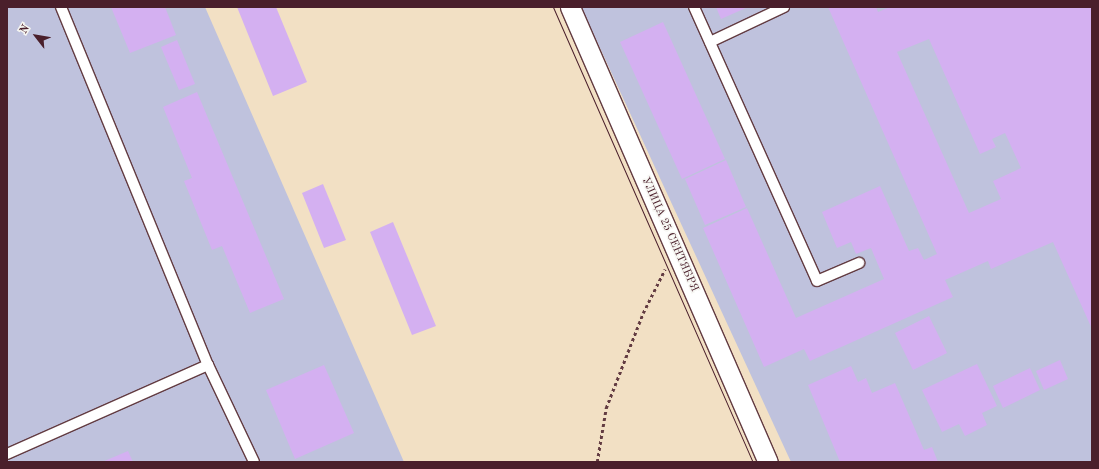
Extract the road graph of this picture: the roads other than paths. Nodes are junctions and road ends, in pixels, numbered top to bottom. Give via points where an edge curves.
1 (61, 7) edge
2 (694, 7) edge
3 (784, 7) edge
4 (574, 9) edge
5 (710, 42) junction
6 (859, 262) dead end
7 (208, 365) junction
8 (7, 454) edge
9 (254, 462) edge
10 (768, 462) edge

1 - 7 lane
2 - 5 lane
3 - 5 lane
4 - 10 street, УЛИЦА 25 СЕНТЯБРЯ
5 - 6 lane via 817,281
7 - 8 lane
7 - 9 lane

